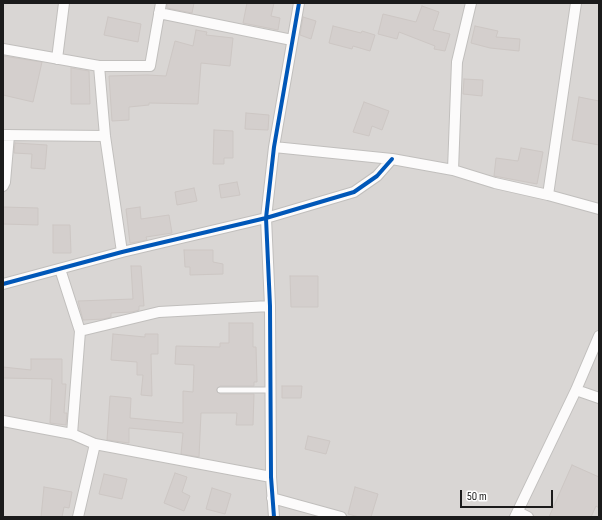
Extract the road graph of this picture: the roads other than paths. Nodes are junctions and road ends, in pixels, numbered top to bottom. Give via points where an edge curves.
1 (64, 3) edge
2 (298, 3) edge
3 (471, 3) edge
4 (576, 3) edge
5 (160, 8) edge
6 (292, 40) junction
7 (3, 49) edge
8 (57, 59) junction
9 (99, 66) junction
10 (6, 135) edge
11 (105, 136) junction
12 (274, 147) junction
13 (392, 159) junction
14 (453, 170) junction
15 (3, 186) edge
16 (548, 195) junction
17 (599, 209) edge
18 (266, 218) junction
19 (122, 252) junction
20 (60, 269) junction
21 (3, 284) edge
22 (270, 306) junction
23 (80, 331) junction
24 (599, 336) edge
25 (220, 390) dead end
26 (271, 390) junction
27 (576, 390) junction
28 (599, 398) edge
29 (3, 421) edge
30 (72, 434) junction
31 (95, 444) junction
32 (271, 478) junction
33 (272, 498) junction
34 (516, 515) edge
35 (78, 517) edge
36 (274, 517) edge
37 (341, 517) edge
38 (528, 517) edge

1 - 8 street
2 - 6 street
3 - 14 street via 457,62
4 - 16 street
5 - 6 street
5 - 9 street via 150,66
6 - 12 street
7 - 8 street
8 - 9 street
9 - 11 street
10 - 11 street
10 - 15 street via 6,182
11 - 19 street
12 - 13 street
12 - 18 street
13 - 14 street
13 - 18 street via 377,176 354,192
14 - 16 street
16 - 17 street
18 - 19 street
18 - 22 street
19 - 20 street
20 - 21 street
20 - 23 street
22 - 23 street via 159,312
22 - 26 street
23 - 30 street
24 - 27 street
25 - 26 lane
26 - 32 street
27 - 28 street
27 - 34 street
29 - 30 street
30 - 31 street
31 - 32 street
31 - 35 street
32 - 33 street
33 - 36 street
33 - 37 street
34 - 38 street

